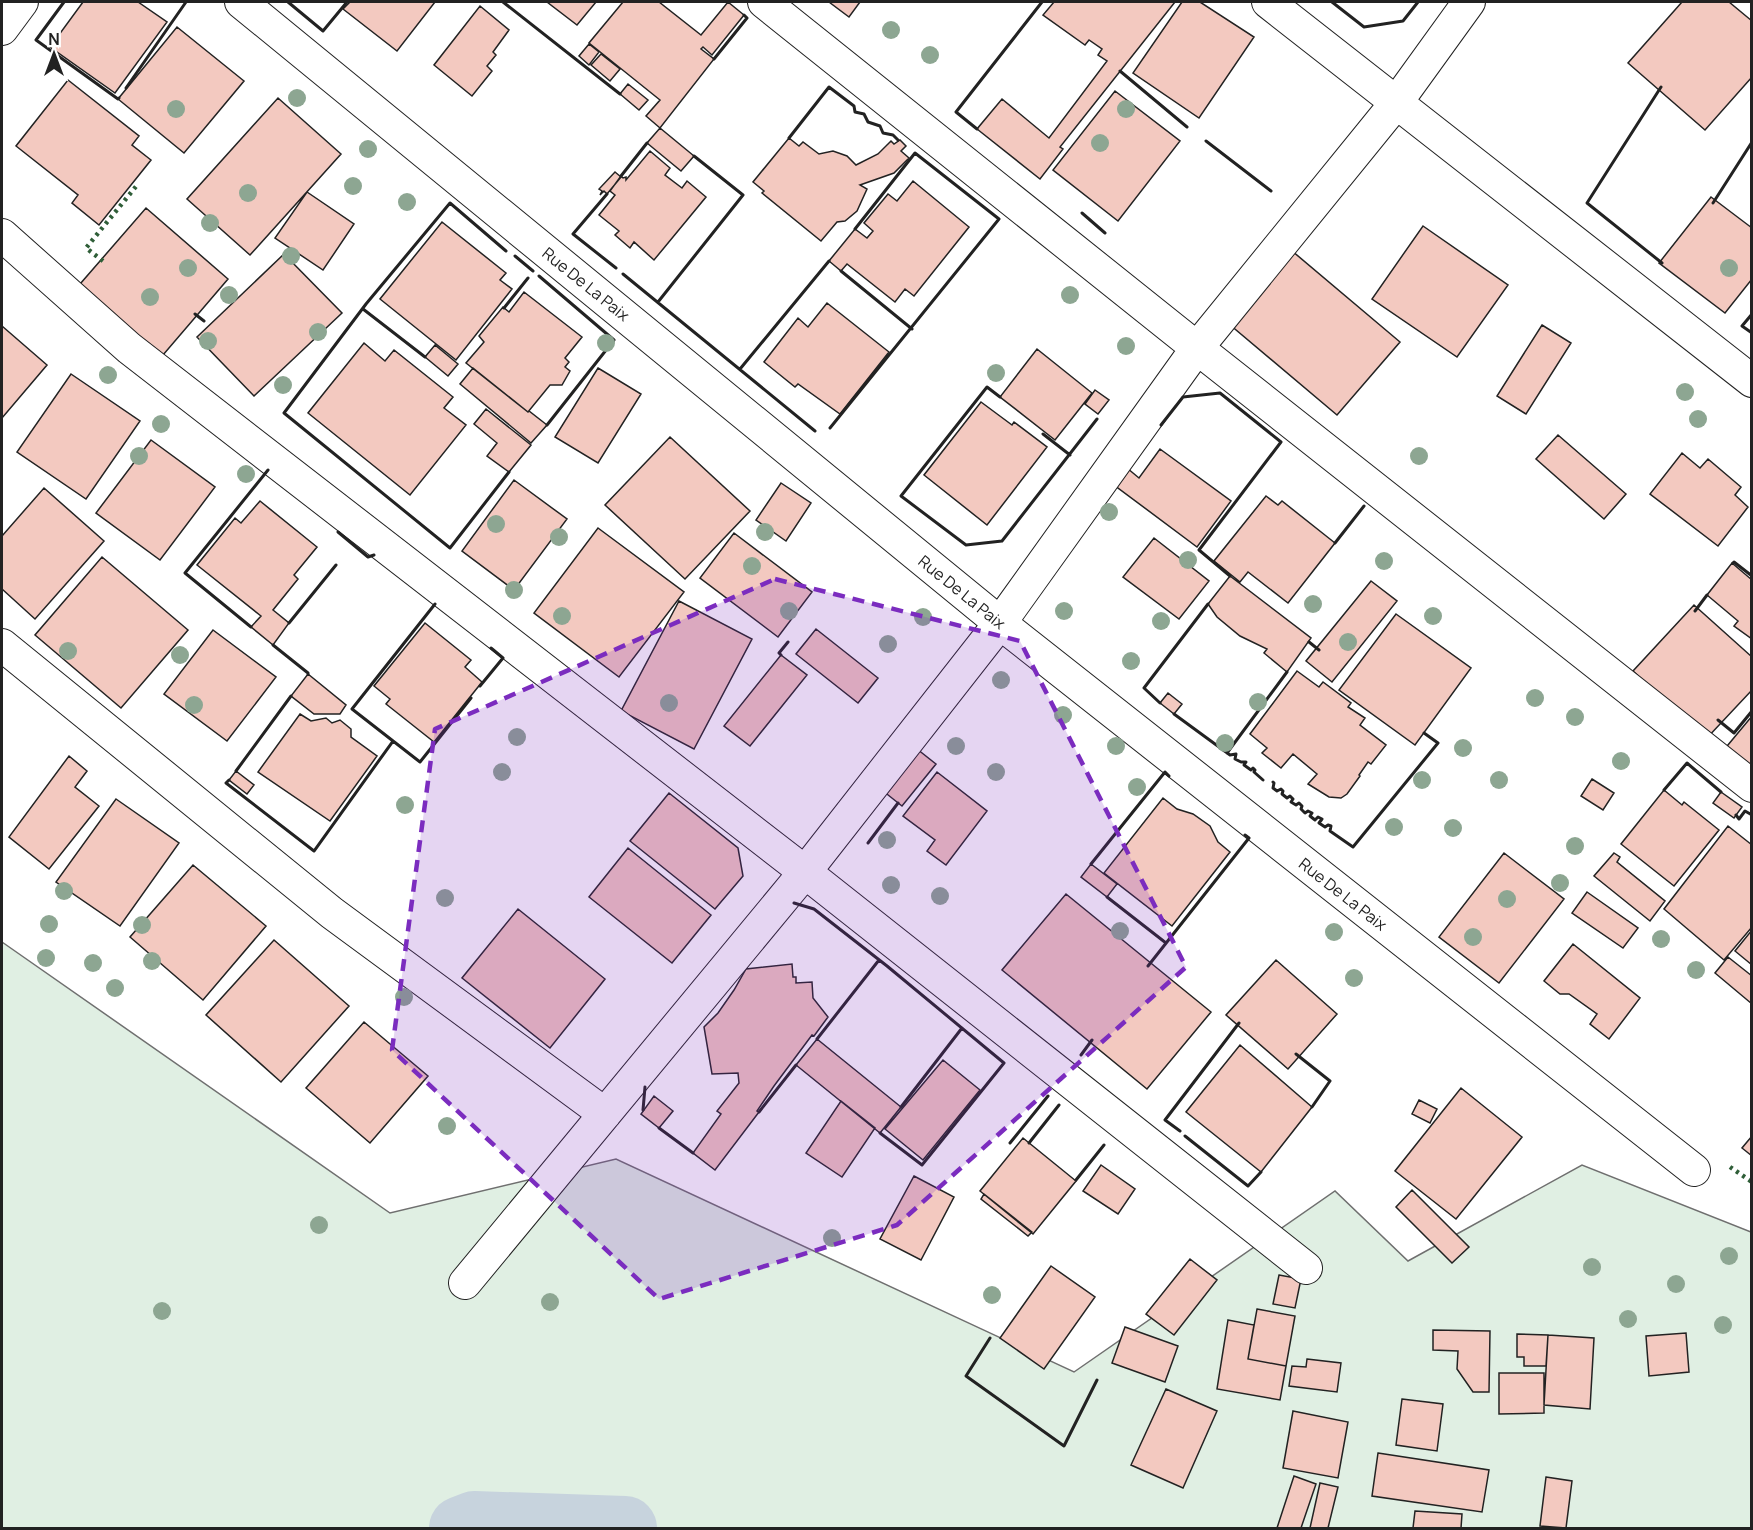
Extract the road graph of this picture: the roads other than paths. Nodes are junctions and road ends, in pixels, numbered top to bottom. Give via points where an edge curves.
1 (22, 2) edge
2 (241, 2) edge
3 (764, 2) edge
4 (1268, 2) edge
5 (1469, 2) edge
6 (2, 29) edge
7 (1396, 103) junction
8 (2, 235) edge
9 (1197, 348) junction
10 (1752, 381) edge
11 (1000, 623) junction
12 (2, 645) edge
13 (1752, 786) edge
14 (805, 872) junction
15 (605, 1114) junction
16 (1694, 1170) dead end
17 (1306, 1268) dead end
18 (465, 1283) dead end

1 - 6 street
2 - 11 street, Rue De La Paix
3 - 9 street
4 - 7 street
5 - 7 street
7 - 9 street
7 - 10 street
8 - 14 street via 129,348
9 - 11 street
9 - 13 street
11 - 14 street
11 - 16 street, Rue De La Paix
12 - 15 street via 332,913
14 - 15 street
14 - 17 street
15 - 18 street

